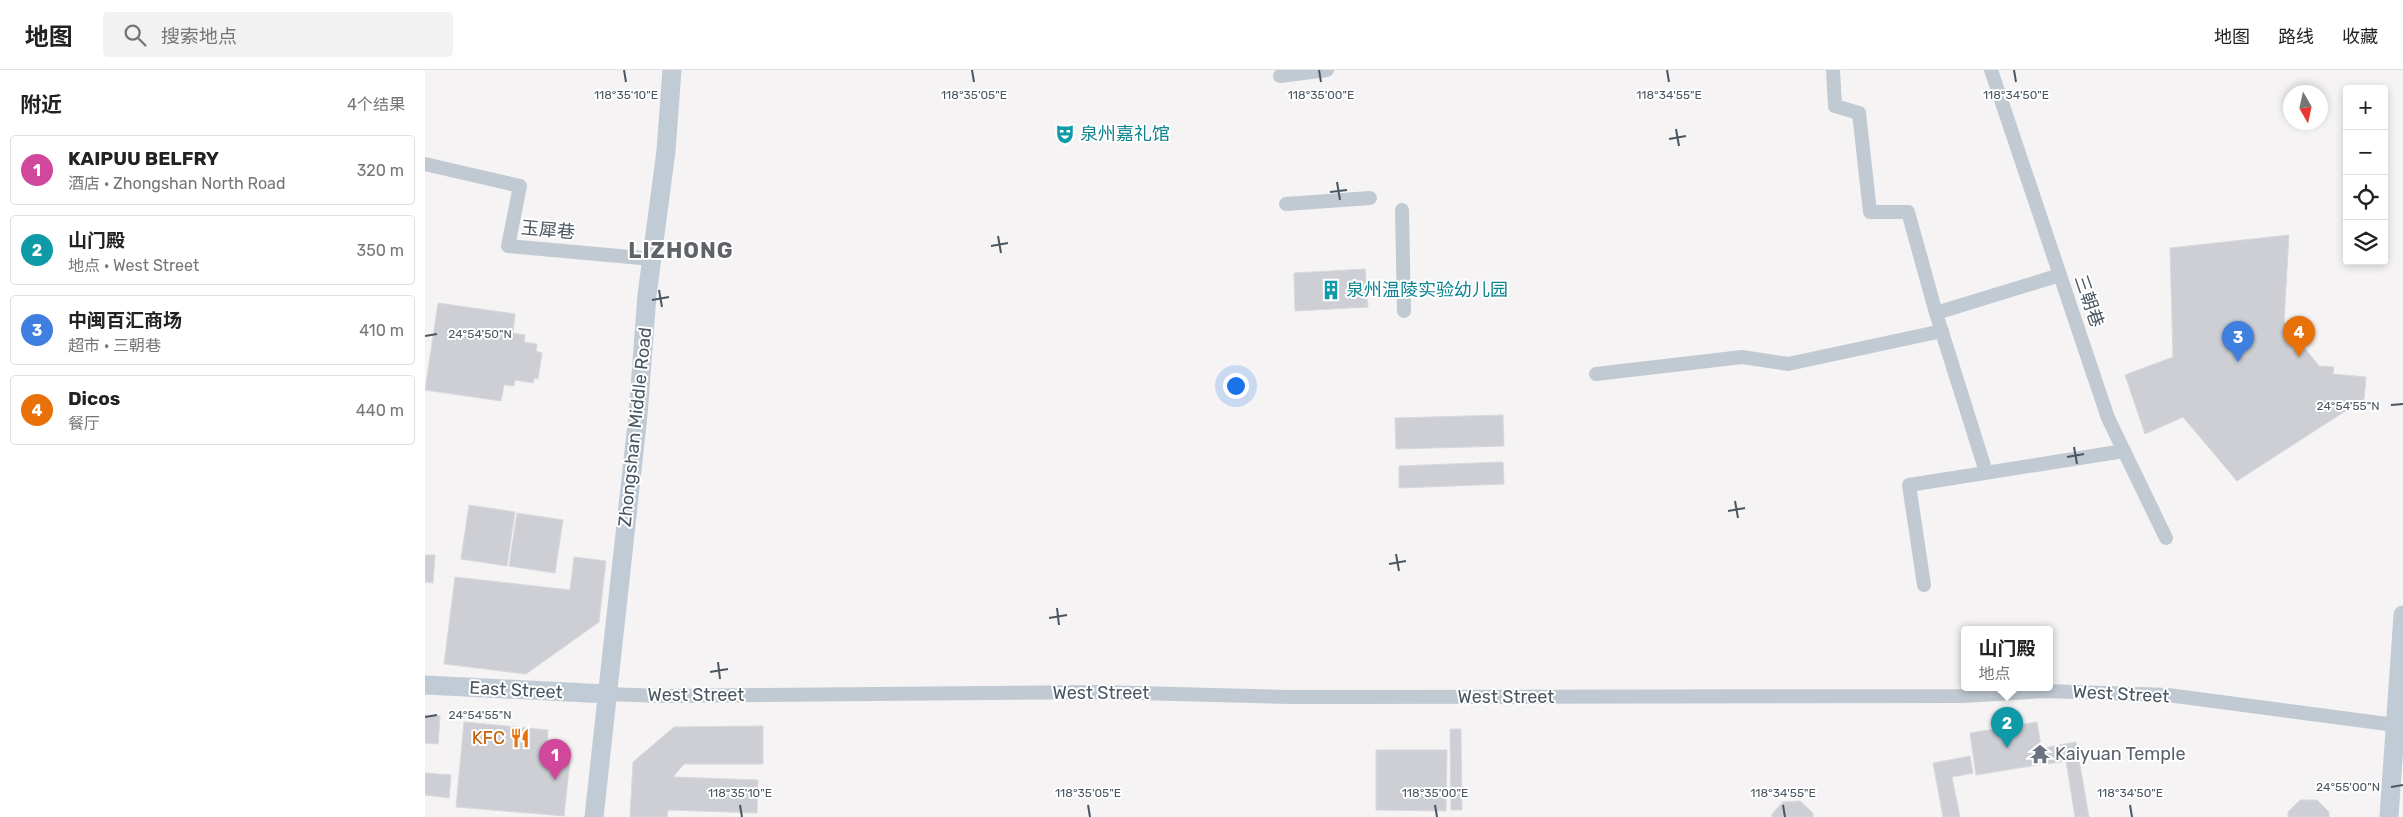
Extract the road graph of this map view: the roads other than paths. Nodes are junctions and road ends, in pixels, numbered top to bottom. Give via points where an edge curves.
1 (672, 70) edge
2 (1327, 70) edge
3 (1833, 70) edge
4 (1991, 70) edge
5 (1279, 76) dead end
6 (425, 164) edge
7 (1370, 198) dead end
8 (1286, 204) dead end
9 (1402, 210) dead end
10 (652, 259) junction
11 (2060, 275) junction
12 (1404, 311) dead end
13 (1936, 314) junction
14 (1942, 332) junction
15 (1596, 374) dead end
16 (2124, 451) junction
17 (1986, 472) junction
18 (2166, 538) dead end
19 (1924, 585) dead end
20 (2403, 615) edge
21 (425, 685) edge
22 (607, 694) junction
23 (2399, 726) edge
24 (593, 817) edge
25 (2389, 817) edge

1 - 10 street, Zhongshan Middle Road via 666,151
2 - 5 street
3 - 13 street via 1835,106 1859,113 1870,212 1909,212
4 - 11 street, 三朝巷
6 - 10 street, 玉犀巷 via 520,186 508,246
7 - 8 street
9 - 12 street
10 - 22 street, Zhongshan Middle Road
11 - 13 street
11 - 16 street, 三朝巷 via 2108,418
13 - 14 street
14 - 15 street via 1788,364 1742,357
14 - 17 street
16 - 17 street
16 - 18 street, 三朝巷
17 - 19 street via 1909,485
20 - 23 street
21 - 22 street, East Street
22 - 23 street, West Street via 1097,692 1290,696 1944,696 2044,691 2168,695
22 - 24 street, Zhongshan Middle Road
23 - 25 street

